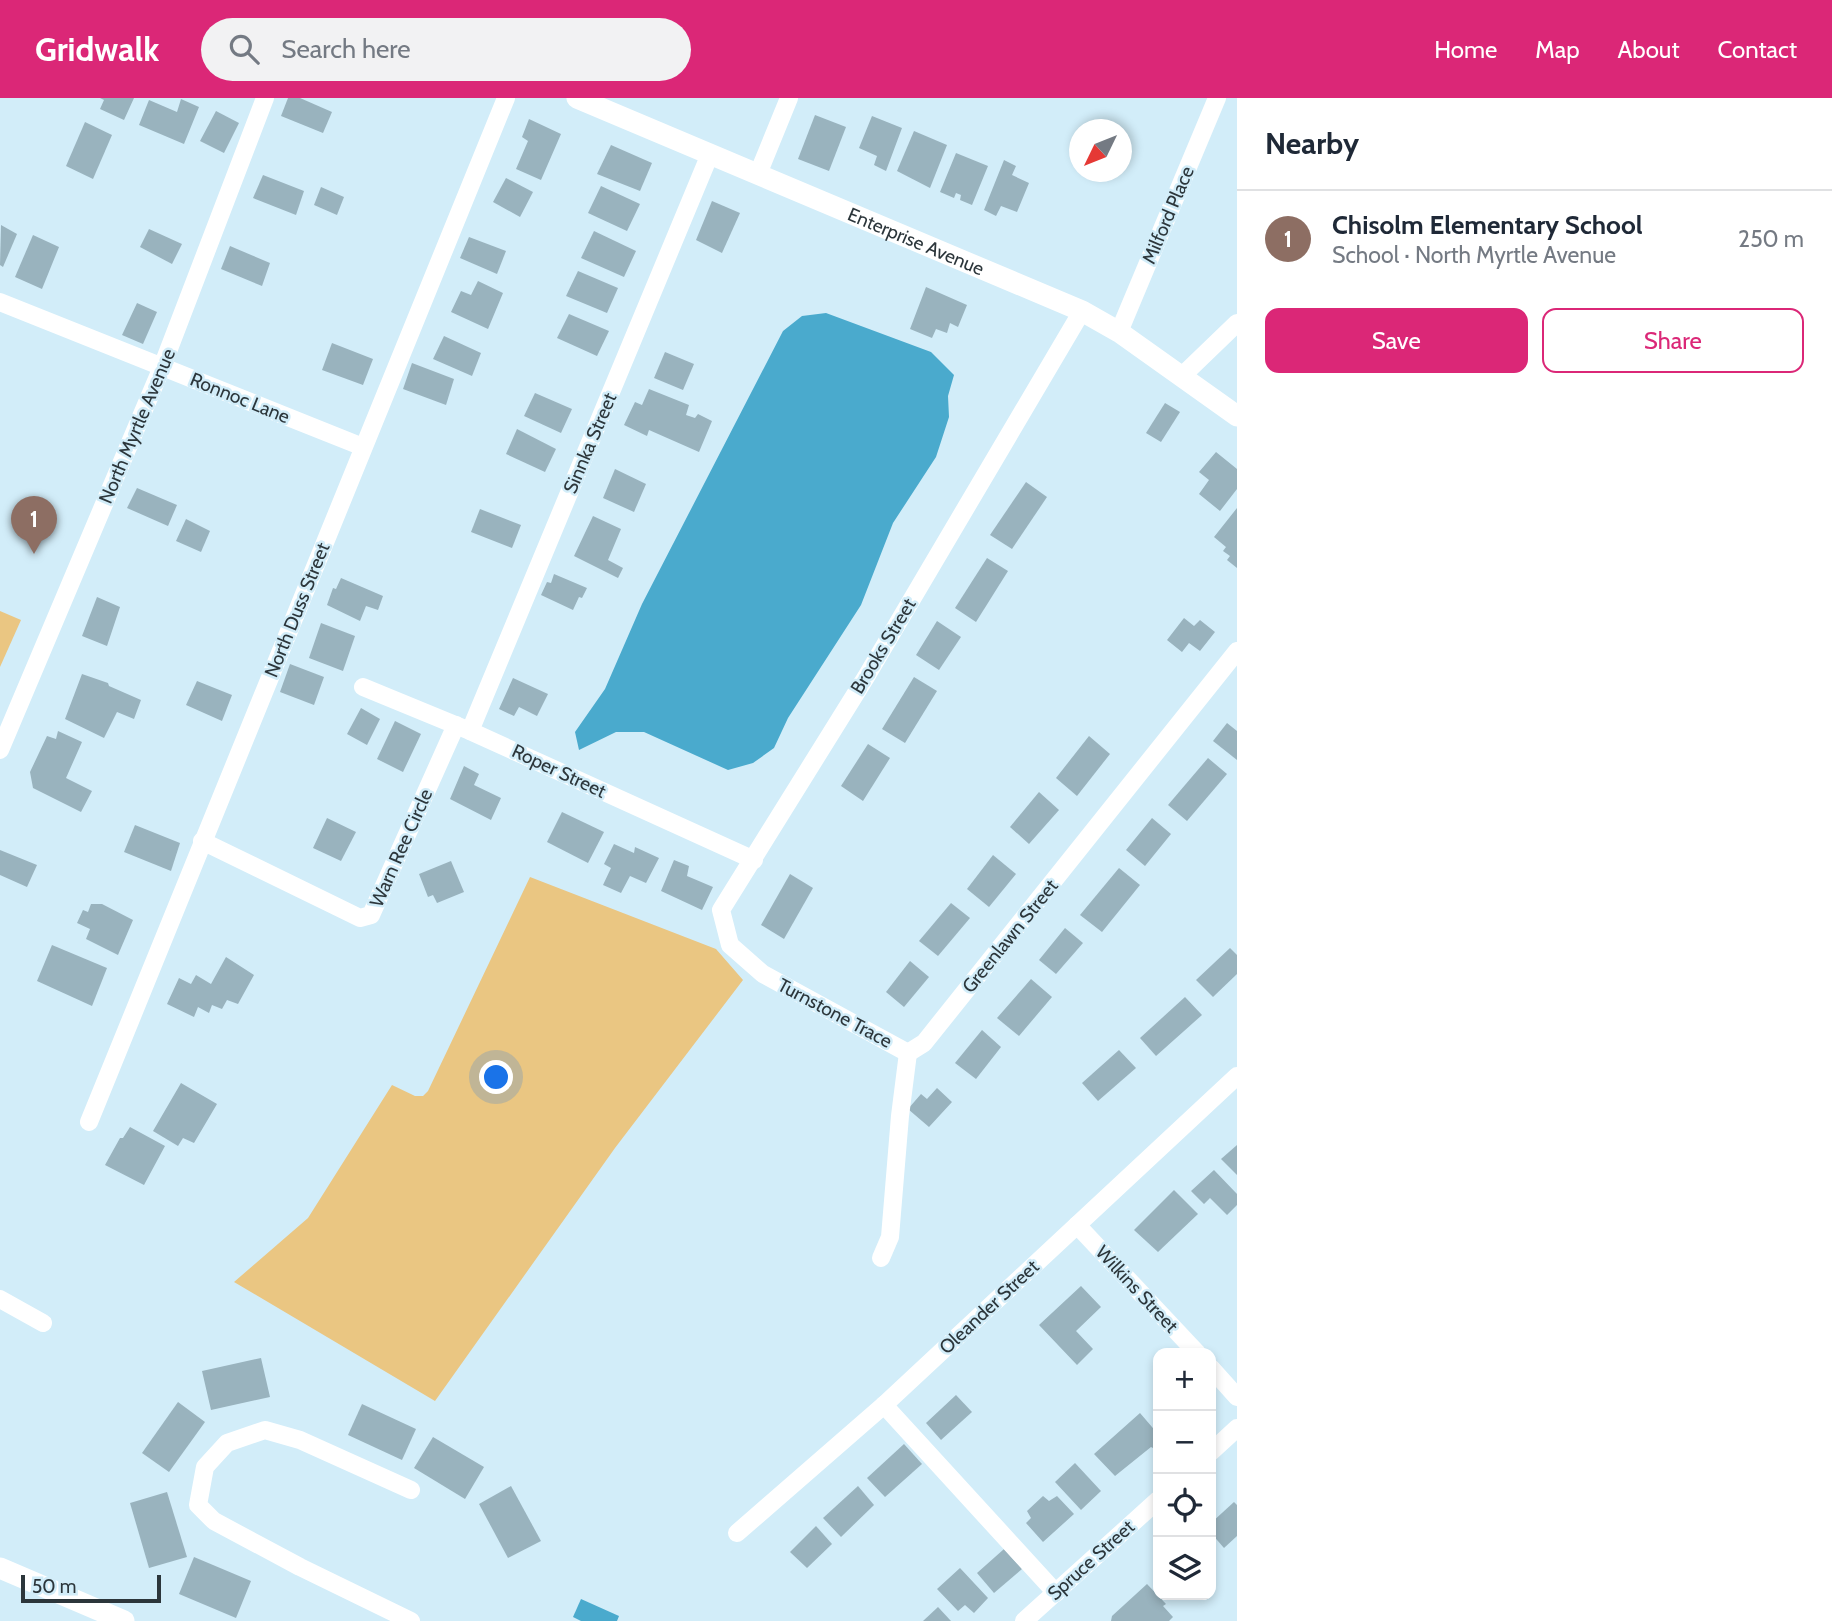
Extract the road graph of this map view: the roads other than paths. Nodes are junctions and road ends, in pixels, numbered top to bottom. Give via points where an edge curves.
1 (506, 98) edge
2 (577, 98) edge
3 (789, 98) edge
4 (1217, 98) edge
5 (261, 99) edge
6 (710, 154) junction
7 (758, 174) junction
8 (0, 302) edge
9 (1082, 311) junction
10 (1237, 323) edge
11 (1119, 332) junction
12 (162, 367) junction
13 (1182, 376) junction
14 (1237, 416) edge
15 (363, 447) junction
16 (1237, 651) edge
17 (363, 687) dead end
18 (463, 728) junction
19 (0, 750) edge
20 (202, 841) junction
21 (754, 860) junction
22 (763, 974) joint
23 (908, 1053) junction
24 (1237, 1076) edge
25 (89, 1122) dead end
26 (1077, 1225) junction
27 (881, 1258) dead end
28 (0, 1299) edge
29 (43, 1323) dead end
30 (1192, 1348) edge
31 (1216, 1374) edge
32 (1237, 1397) edge
33 (884, 1405) junction
34 (1237, 1428) edge
35 (1216, 1447) edge
36 (411, 1490) dead end
37 (1153, 1505) edge
38 (737, 1533) dead end
39 (0, 1568) edge
40 (1056, 1593) junction
41 (124, 1621) edge
42 (411, 1621) edge
43 (1024, 1621) edge

1 - 15 street, North Duss Street
2 - 6 street, Enterprise Avenue
3 - 7 street
4 - 11 street, Milford Place
5 - 12 street, North Myrtle Avenue
6 - 7 street, Enterprise Avenue
6 - 18 street, Sinnka Street
7 - 9 street, Enterprise Avenue
8 - 12 street, Ronnoc Lane
9 - 11 street, Enterprise Avenue
9 - 21 street, Brooks Street
10 - 13 street
11 - 13 street, Enterprise Avenue
12 - 15 street, Ronnoc Lane
12 - 19 street, North Myrtle Avenue
13 - 14 street, Enterprise Avenue
15 - 20 street, North Duss Street
16 - 23 street, Greenlawn Street via 924,1043
17 - 18 street, Roper Street
18 - 20 street, Warn Ree Circle via 371,915 360,918
18 - 21 street, Roper Street
20 - 25 street, North Duss Street
21 - 22 street, Brooks Street via 721,910 730,945
22 - 23 street, Turnstone Trace
23 - 27 street via 890,1237
24 - 26 street, Oleander Street
26 - 30 street, Wilkins Street
26 - 33 street, Oleander Street
28 - 29 street
31 - 32 street
33 - 38 street, Oleander Street
33 - 40 street
34 - 35 street
36 - 42 street via 300,1440 265,1430 227,1443 205,1467 198,1505 215,1521
37 - 40 street, Spruce Street
39 - 41 street
40 - 43 street, Spruce Street

